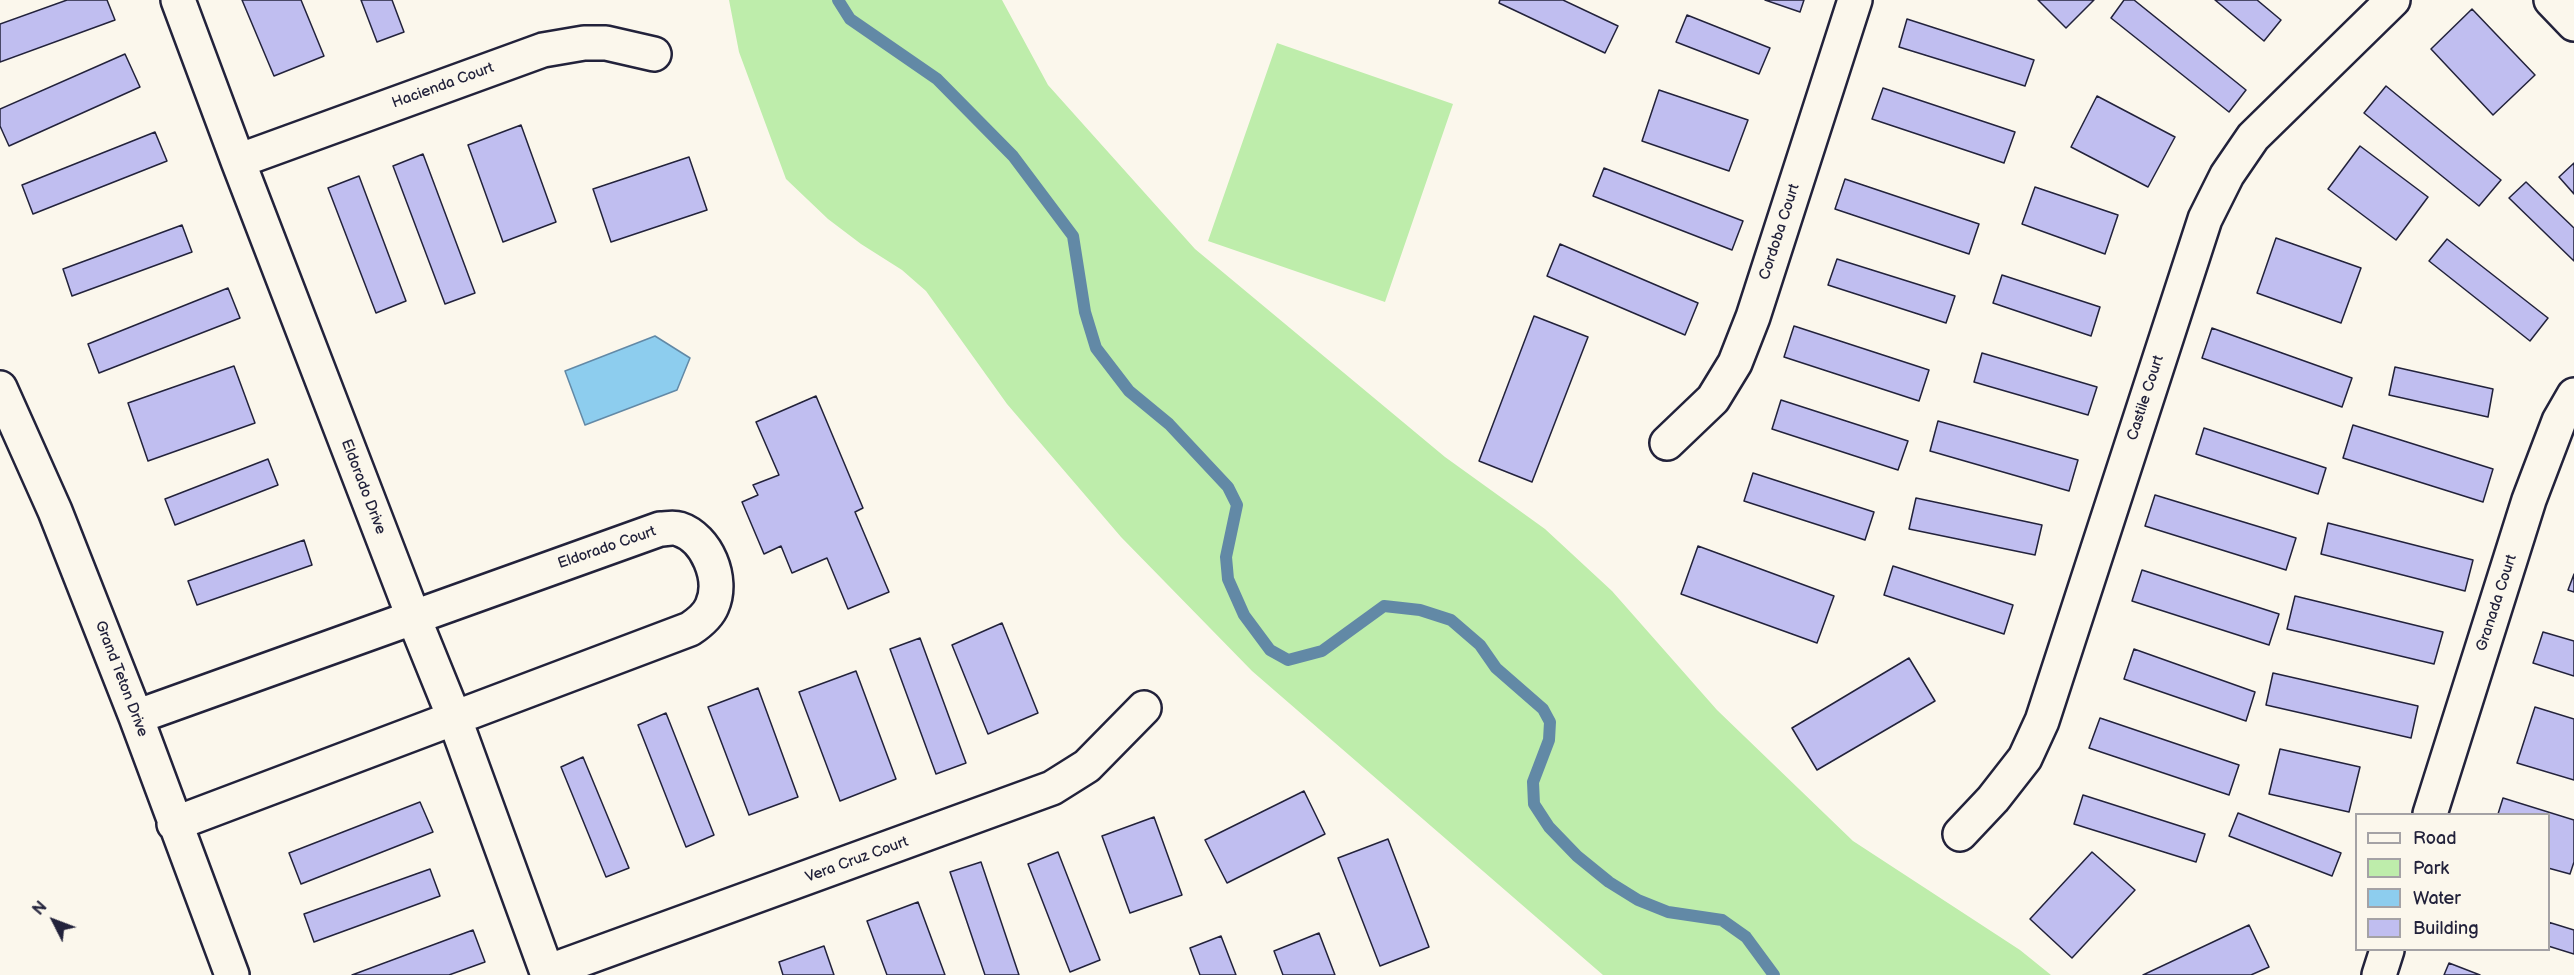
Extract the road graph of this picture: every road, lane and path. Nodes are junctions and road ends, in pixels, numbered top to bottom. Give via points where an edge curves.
1 (178, 0) edge
2 (1855, 0) edge
3 (2393, 0) edge
4 (2551, 0) edge
5 (2574, 24) edge
6 (654, 54) dead end
7 (238, 161) junction
8 (0, 388) edge
9 (2574, 395) edge
10 (1667, 443) dead end
11 (413, 616) junction
12 (1144, 708) dead end
13 (136, 717) junction
14 (454, 717) junction
15 (2430, 813) edge
16 (174, 824) junction
17 (1960, 834) dead end
18 (2387, 951) edge
19 (547, 974) edge
20 (232, 975) edge
21 (2379, 975) edge

1 - 7 street, Eldorado Drive
2 - 10 street, Cordoba Court via 1735,363 1713,399
3 - 17 street, Castile Court via 2261,129 2227,175 2205,219 2042,721 2025,758
4 - 5 street
6 - 7 street, Hacienda Court via 606,43 543,50
7 - 11 street, Eldorado Drive
8 - 13 street, Grand Teton Drive via 55,512
9 - 15 street, Granada Court via 2559,421 2529,500
11 - 13 street, Eldorado Court
11 - 14 street, Eldorado Drive
11 - 14 street, Eldorado Court via 660,529 677,528 693,537 710,561 717,592 702,621 690,629
12 - 19 street, Vera Cruz Court via 1087,766 1052,788
13 - 16 street, Grand Teton Drive
14 - 16 street, Eldorado Court
14 - 19 street, Eldorado Drive
16 - 20 street, Grand Teton Drive
18 - 21 street

